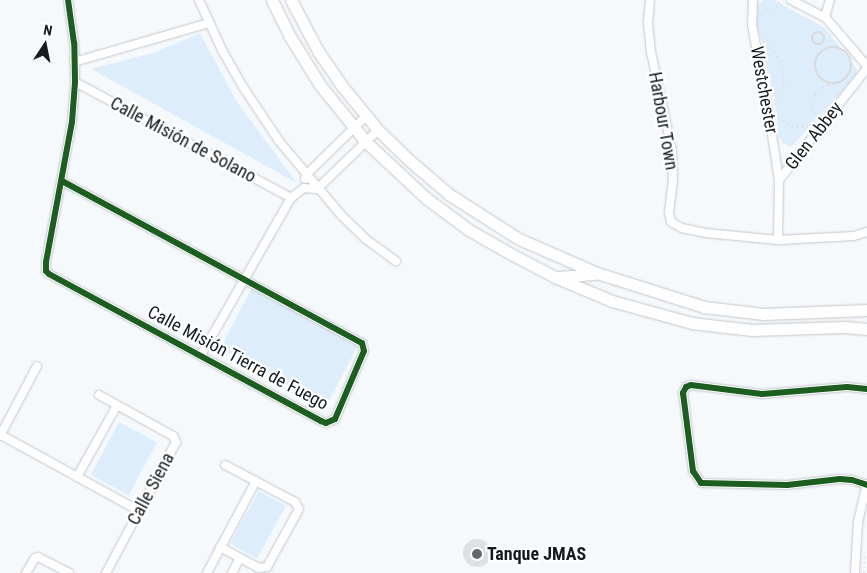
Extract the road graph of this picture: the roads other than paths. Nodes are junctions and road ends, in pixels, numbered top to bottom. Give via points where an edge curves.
1 (68, 0) edge
2 (199, 0) edge
3 (272, 0) edge
4 (290, 0) edge
5 (650, 0) edge
6 (753, 0) edge
7 (791, 0) edge
8 (830, 0) edge
9 (825, 17) junction
10 (209, 23) junction
11 (74, 62) junction
12 (867, 67) edge
13 (75, 82) junction
14 (366, 116) junction
15 (354, 128) junction
16 (378, 130) junction
17 (366, 142) junction
18 (306, 175) junction
19 (779, 180) junction
20 (62, 182) junction
21 (304, 188) junction
22 (317, 188) junction
23 (291, 198) junction
24 (867, 232) edge
25 (778, 240) junction
26 (396, 261) dead end
27 (597, 273) junction
28 (243, 278) junction
29 (557, 278) junction
30 (867, 310) edge
31 (867, 329) edge
32 (201, 355) junction
33 (38, 366) dead end
34 (867, 389) edge
35 (99, 395) dead end
36 (117, 405) junction
37 (0, 436) edge
38 (225, 465) dead end
39 (78, 477) junction
40 (256, 481) junction
41 (867, 485) edge
42 (866, 494) edge
43 (140, 511) junction
44 (220, 547) junction
45 (240, 558) junction
46 (26, 573) edge
47 (69, 573) edge
48 (106, 573) edge
49 (207, 573) edge
50 (232, 573) edge
51 (855, 573) edge

1 - 11 street, Calle Misión Tierra de Fuego
2 - 10 street
3 - 15 main road via 304,60
4 - 14 main road via 318,51
5 - 25 street, Harbour Town via 651,52 672,150 672,222 682,228 706,233
6 - 19 street, Westchester via 752,25
7 - 9 street
8 - 9 street
9 - 12 street
10 - 11 street
10 - 18 street via 248,95
11 - 13 street, Calle Misión Tierra de Fuego
12 - 19 street, Glen Abbey via 820,121
13 - 20 street, Calle Misión Tierra de Fuego
13 - 23 street, Calle Misión de Solano
14 - 15 street
14 - 16 main road
15 - 17 main road
15 - 18 street
16 - 17 street
16 - 27 main road via 430,179 470,209 519,239
17 - 22 street
17 - 29 main road via 445,213
18 - 21 street
18 - 22 street
19 - 25 street, Glen Abbey
20 - 28 street, Calle Misión Tierra de Fuego
20 - 32 street, Calle Misión Tierra de Fuego via 46,270
21 - 22 street
21 - 23 street
22 - 26 street via 367,240
23 - 28 street
24 - 25 street, Harbour Town via 854,236
27 - 29 main road
27 - 30 main road via 676,300 723,310 764,314
28 - 32 street
28 - 32 street, Calle Misión Tierra de Fuego via 362,343 364,351 335,419 326,423 321,421
29 - 31 main road via 637,309 700,325 752,330
33 - 37 street
34 - 41 street via 847,387 762,394 691,385 686,386 683,393 693,471 701,483 787,485 852,480
35 - 36 street, Calle Siena
36 - 39 street
36 - 43 street, Calle Siena via 176,438
37 - 39 street
38 - 40 street
39 - 43 street
40 - 44 street
40 - 45 street via 295,502 299,509 267,568 259,568
41 - 42 street
42 - 51 street via 858,522
43 - 48 street, Calle Siena
44 - 45 street
44 - 49 street
45 - 50 street
46 - 47 street via 38,556

